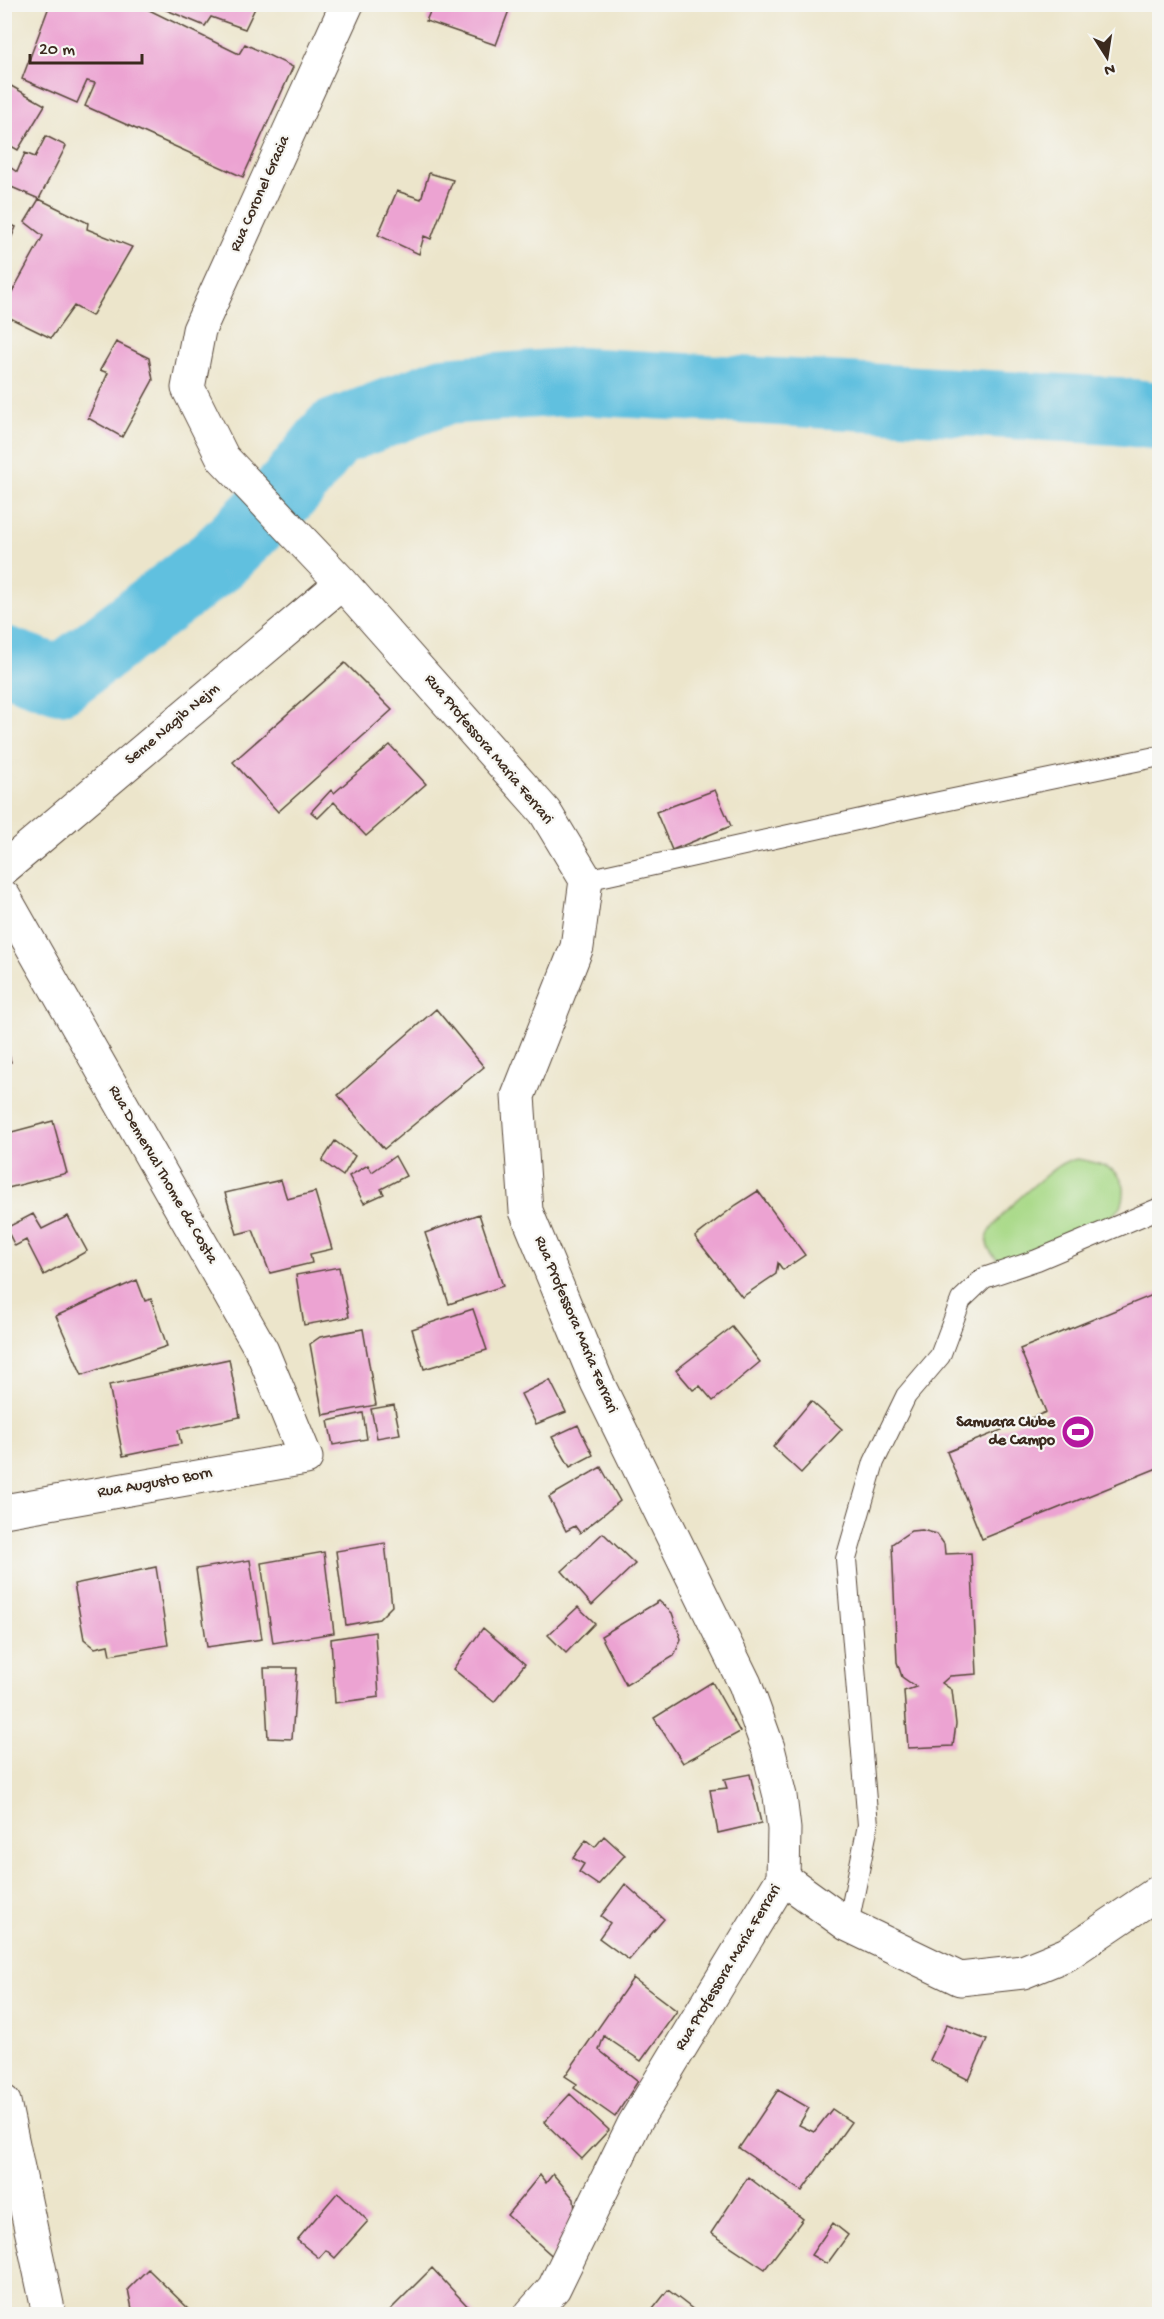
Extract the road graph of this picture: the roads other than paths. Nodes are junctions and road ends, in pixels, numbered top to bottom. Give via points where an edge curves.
1 (347, 4) edge
2 (189, 388) joint
3 (342, 583) junction
4 (1160, 756) edge
5 (4, 868) edge
6 (586, 880) junction
7 (4, 897) edge
8 (1160, 1208) edge
9 (306, 1458) joint
10 (4, 1511) edge
11 (783, 1878) junction
12 (1160, 1891) edge
13 (848, 1925) junction
14 (4, 2102) edge
15 (49, 2314) edge
16 (531, 2314) edge

1 - 2 street, Rua Coronel Gracia via 199,330
2 - 3 street, Rua Professora Maria Ferrari via 224,458
3 - 5 street, Seme Nagib Nejm
3 - 6 street, Rua Professora Maria Ferrari via 545,812
4 - 6 lane
6 - 11 street, Rua Professora Maria Ferrari via 577,947 518,1096 526,1211 597,1382 745,1684 780,1796
7 - 9 street, Rua Demerval Thome da Costa via 262,1351
8 - 13 lane via 984,1278 961,1300 939,1356 906,1396 874,1462 846,1559 868,1825
9 - 10 street, Rua Augusto Born
11 - 13 street
11 - 16 street, Rua Professora Maria Ferrari via 634,2124 554,2288
12 - 13 street via 1067,1954 1023,1972 960,1978
14 - 15 street

